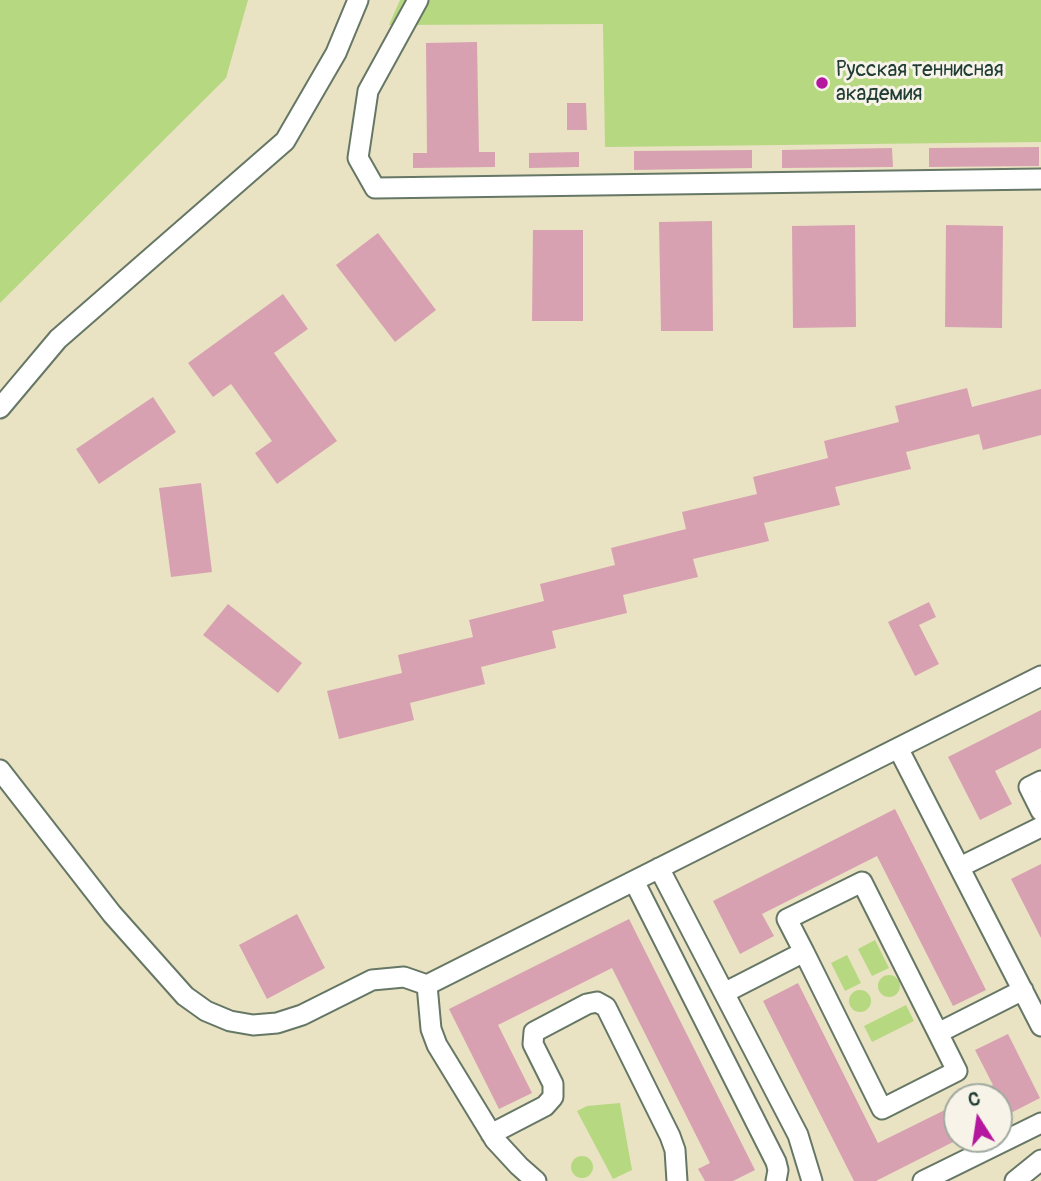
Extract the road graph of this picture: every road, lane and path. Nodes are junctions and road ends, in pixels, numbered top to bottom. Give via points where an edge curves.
1 (358, 0) edge
2 (418, 0) edge
3 (1041, 179) edge
4 (0, 408) edge
5 (1041, 676) edge
6 (898, 748) junction
7 (0, 770) edge
8 (1041, 781) edge
9 (1041, 811) edge
10 (1041, 827) edge
11 (960, 867) junction
12 (659, 868) junction
13 (634, 881) junction
14 (804, 952) junction
15 (427, 985) junction
16 (1023, 990) junction
17 (724, 993) junction
18 (1041, 1026) edge
19 (938, 1033) junction
20 (1041, 1123) edge
21 (491, 1133) junction
22 (1041, 1160) edge
23 (536, 1181) edge
24 (677, 1181) edge
25 (776, 1181) edge
26 (812, 1181) edge
27 (923, 1181) edge
28 (1016, 1181) edge

1 - 4 street via 336,53 285,141 58,339
2 - 3 street via 368,91 358,158 374,188
5 - 6 street
6 - 11 street
6 - 12 street
7 - 15 street via 112,914 206,1012 253,1025 276,1023 372,981 404,977
8 - 9 street via 1029,787
10 - 11 street
11 - 16 street
12 - 13 street
12 - 17 street
13 - 15 street
13 - 25 street via 776,1162
14 - 17 street
14 - 19 street via 787,919 862,882
14 - 19 street via 882,1109 957,1071
15 - 21 street via 433,1037
16 - 18 street
16 - 19 street
17 - 26 street via 797,1135
20 - 27 street
21 - 23 street
21 - 24 street via 545,1106 553,1097 553,1084 533,1044 534,1032 597,1002 606,1007 670,1136
22 - 28 street

